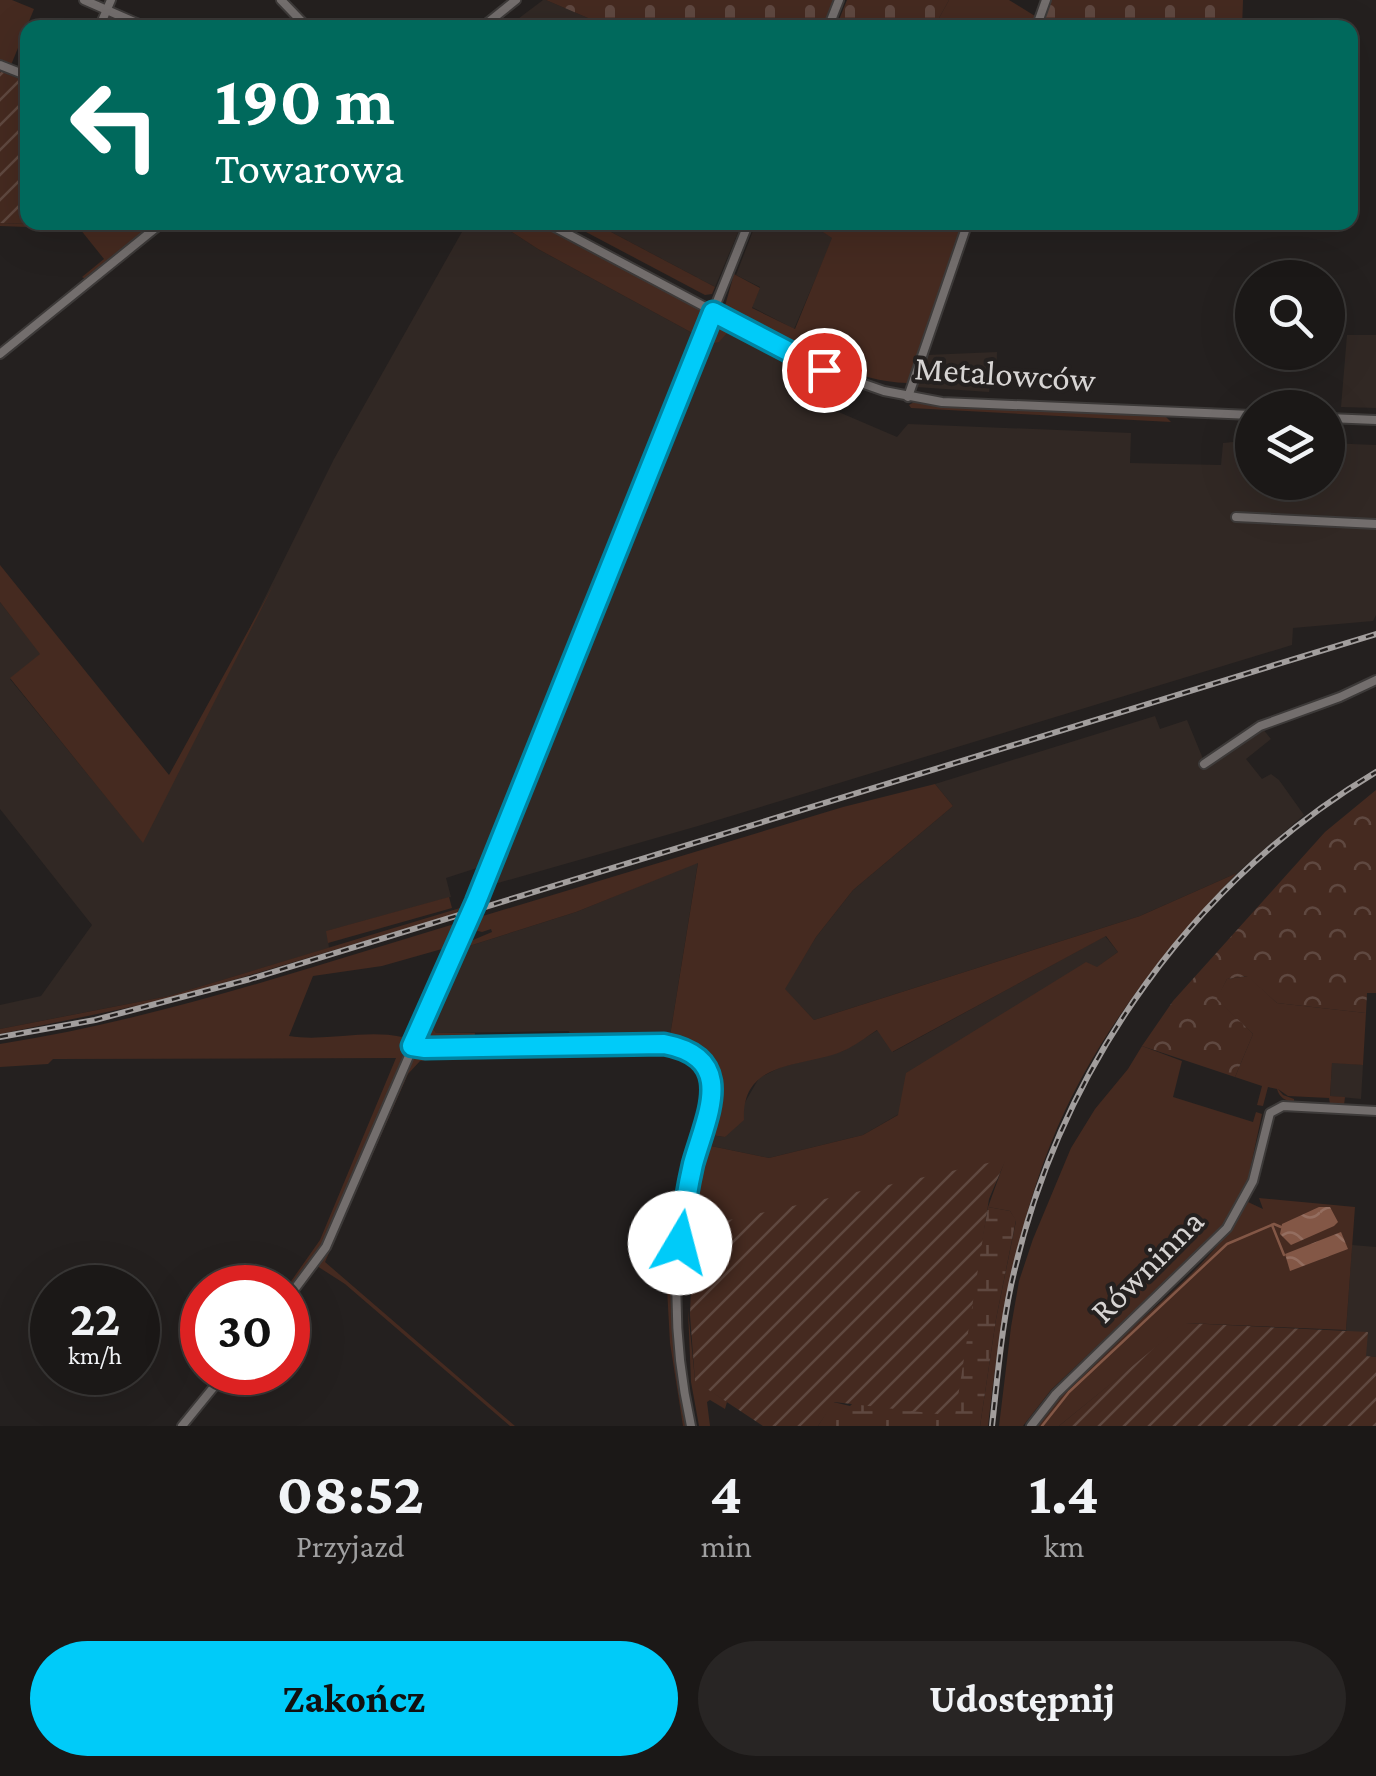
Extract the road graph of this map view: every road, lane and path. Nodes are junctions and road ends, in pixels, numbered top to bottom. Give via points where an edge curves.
1 (84, 0) edge
2 (110, 0) edge
3 (281, 0) edge
4 (516, 0) edge
5 (106, 10) junction
6 (102, 20) edge
7 (129, 20) edge
8 (300, 20) edge
9 (490, 20) edge
10 (152, 230) edge
11 (561, 230) edge
12 (746, 230) edge
13 (965, 230) edge
14 (713, 312) junction
15 (0, 354) edge
16 (908, 397) junction
17 (1235, 414) edge
18 (1345, 419) edge
19 (1376, 420) edge
20 (1236, 517) dead end
21 (1376, 524) edge
22 (1376, 680) edge
23 (1204, 764) dead end
24 (412, 1046) junction
25 (1376, 1111) edge
26 (310, 1268) edge
27 (207, 1395) edge
28 (182, 1426) edge
29 (690, 1426) edge
30 (1031, 1426) edge

1 - 5 street
2 - 5 street
3 - 8 street
4 - 9 street
5 - 6 street
5 - 7 street
10 - 15 street
11 - 14 street, Metalowców
12 - 14 street
13 - 16 street
14 - 16 street, Metalowców via 834,374
14 - 24 street
16 - 17 street, Metalowców
18 - 19 street
20 - 21 street
22 - 23 street via 1260,726
24 - 26 street via 326,1247
24 - 29 street via 664,1044 703,1061 712,1092 686,1198 677,1290
25 - 30 street, Równinna via 1283,1106 1270,1114 1253,1180 1226,1228
27 - 28 street

